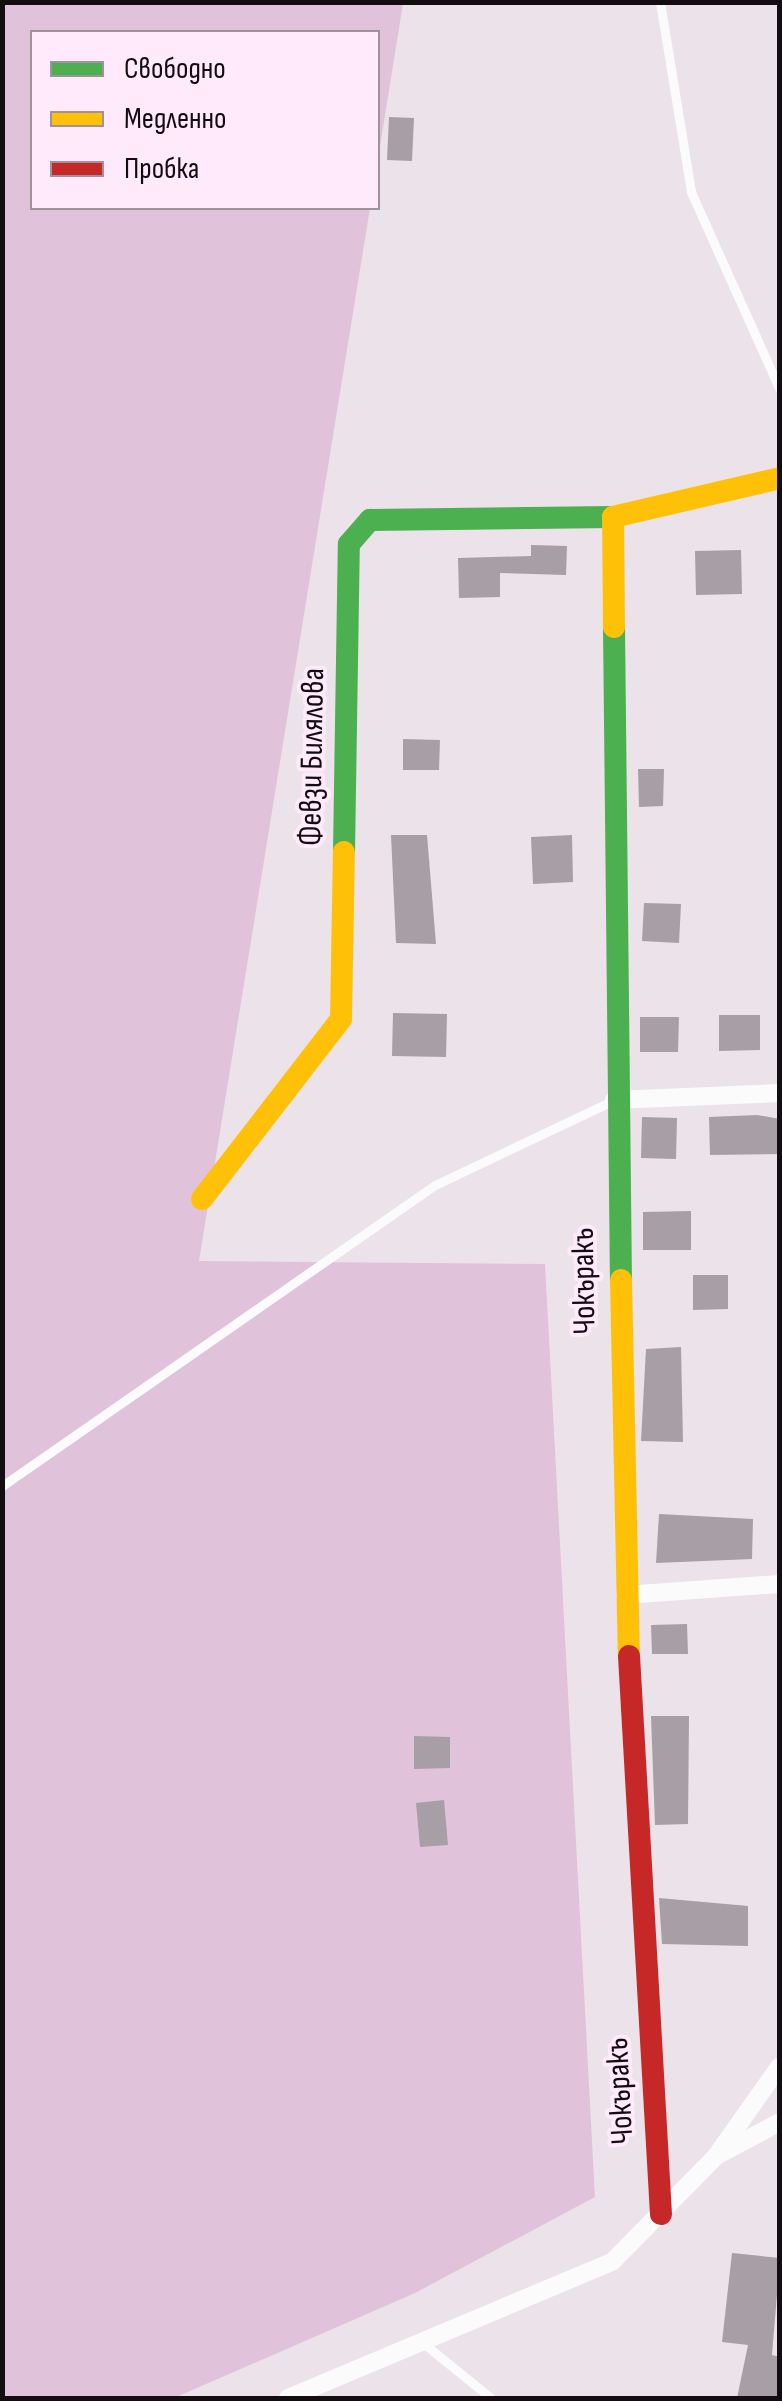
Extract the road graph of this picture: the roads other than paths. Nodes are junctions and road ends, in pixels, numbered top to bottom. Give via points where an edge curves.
1 (660, 2) edge
2 (780, 390) edge
3 (780, 478) edge
4 (612, 517) junction
5 (780, 1094) edge
6 (614, 1100) junction
7 (202, 1198) dead end
8 (2, 1486) edge
9 (780, 1584) edge
10 (626, 1596) junction
11 (780, 2066) edge
12 (780, 2122) edge
13 (716, 2156) junction
14 (660, 2214) junction
15 (421, 2342) junction
16 (288, 2398) edge
17 (491, 2398) edge

1 - 2 lane via 691,192
3 - 4 street
4 - 6 street, Чокъракъ
4 - 7 street, Февзи Билялова via 370,520 349,544 342,1019
5 - 6 street
6 - 8 lane via 436,1185
6 - 10 street, Чокъракъ
9 - 10 street
10 - 14 street, Чокъракъ
11 - 13 street
12 - 13 street
13 - 14 street
14 - 15 street via 612,2262
15 - 16 street
15 - 17 lane

